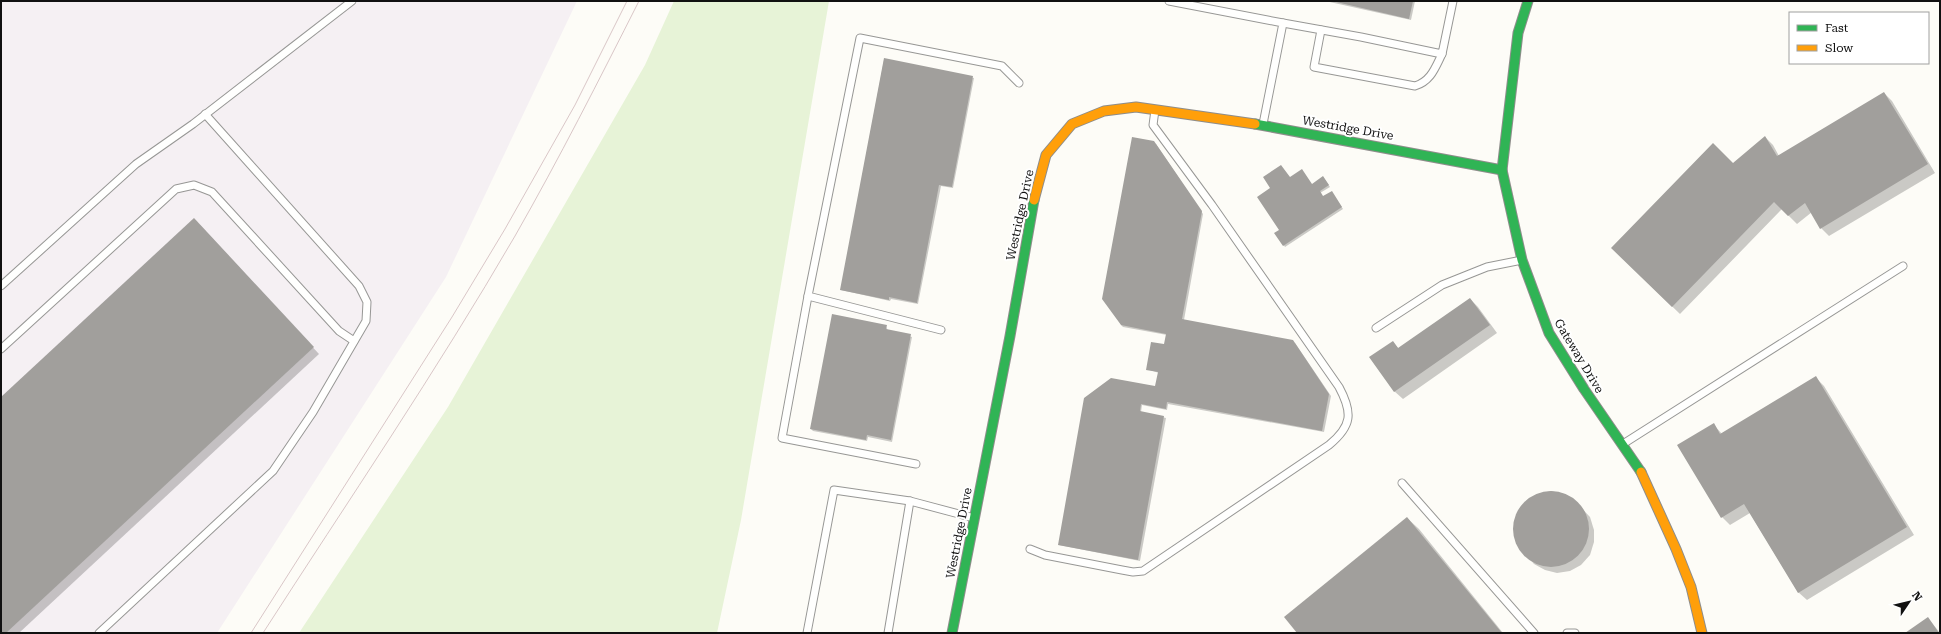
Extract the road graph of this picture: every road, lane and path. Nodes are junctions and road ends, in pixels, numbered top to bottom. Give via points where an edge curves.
1 (352, 1) edge
2 (1169, 1) edge
3 (1453, 1) edge
4 (1528, 1) edge
5 (1283, 23) junction
6 (1321, 30) junction
7 (1442, 54) junction
8 (1019, 83) dead end
9 (1155, 110) junction
10 (205, 114) junction
11 (1262, 126) junction
12 (1502, 170) junction
13 (1522, 260) junction
14 (1903, 266) dead end
15 (1, 286) edge
16 (808, 296) junction
17 (1376, 328) dead end
18 (941, 330) dead end
19 (354, 341) junction
20 (1, 349) edge
21 (1623, 444) junction
22 (916, 464) dead end
23 (1402, 483) dead end
24 (910, 501) junction
25 (974, 518) junction
26 (1030, 548) dead end
27 (98, 633) edge
28 (807, 633) edge
29 (888, 633) edge
30 (952, 633) edge
31 (1534, 633) edge
32 (1567, 633) edge
33 (1575, 633) edge
34 (1702, 633) edge

1 - 10 lane
2 - 5 lane
3 - 7 lane
4 - 12 street, Gateway Drive via 1518,33
5 - 6 lane
5 - 11 lane
6 - 7 lane
6 - 7 lane via 1314,67 1415,86 1430,78
8 - 16 lane via 1002,66 860,38
9 - 11 street, Westridge Drive
9 - 25 street, Westridge Drive via 1136,107 1104,111 1072,124 1046,155 1036,186
9 - 26 lane via 1153,125 1212,204 1339,387 1347,406 1347,425 1339,437 1329,445 1143,570 1133,572 1045,555
10 - 15 lane via 136,164
10 - 19 lane via 359,286 367,302 366,321
11 - 12 street, Westridge Drive
12 - 13 street, Gateway Drive
13 - 17 lane via 1487,267 1442,285
13 - 21 street, Gateway Drive via 1549,333
14 - 21 lane
16 - 18 lane
16 - 22 lane via 782,438
19 - 20 lane via 339,331 212,192 194,185 176,188
19 - 27 lane via 313,412 273,471
21 - 34 street, Gateway Drive via 1643,475 1676,549 1691,587
23 - 31 lane
24 - 25 lane
24 - 28 lane via 834,490
24 - 29 lane
25 - 30 street, Westridge Drive
32 - 33 lane

